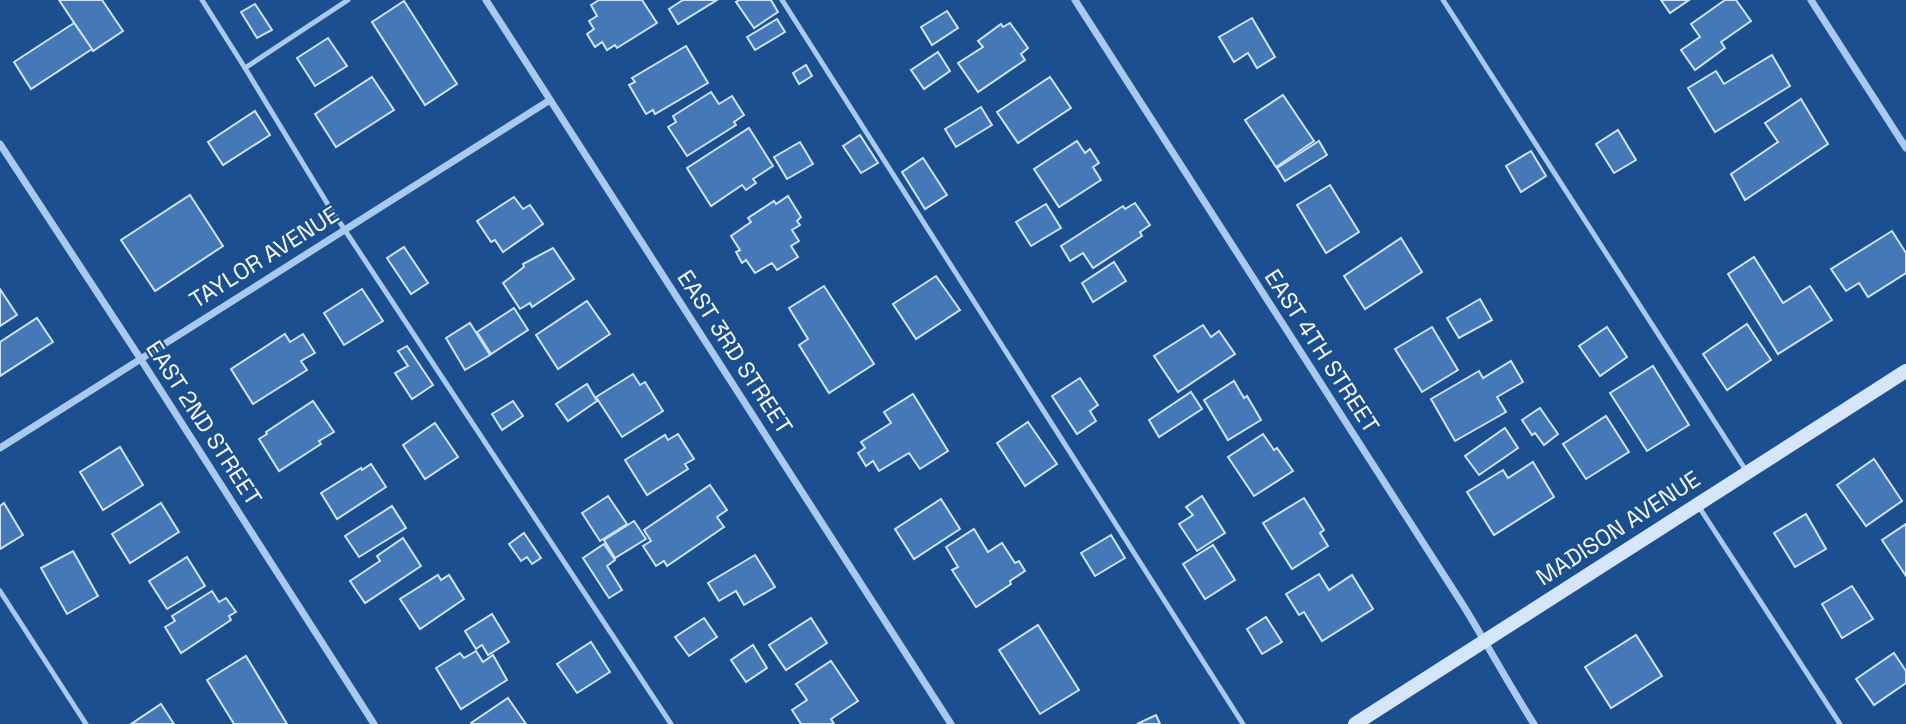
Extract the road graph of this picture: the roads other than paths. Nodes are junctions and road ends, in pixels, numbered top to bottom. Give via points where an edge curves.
1 (202, 0) edge
2 (348, 0) edge
3 (486, 0) edge
4 (782, 0) edge
5 (1075, 0) edge
6 (1443, 0) edge
7 (1811, 0) edge
8 (246, 68) junction
9 (550, 100) junction
10 (0, 144) edge
11 (1906, 148) edge
12 (345, 229) junction
13 (140, 358) junction
14 (1906, 371) edge
15 (0, 448) edge
16 (1747, 472) junction
17 (1697, 504) junction
18 (0, 592) edge
19 (1485, 640) junction
20 (86, 724) edge
21 (374, 724) edge
22 (671, 724) edge
23 (951, 724) edge
24 (1243, 724) edge
25 (1355, 724) edge
26 (1534, 724) edge
27 (1840, 724) edge

1 - 8 lane
2 - 8 lane
3 - 9 street, EAST 3RD STREET
4 - 24 lane
5 - 19 street, EAST 4TH STREET
6 - 16 lane
7 - 11 street
8 - 12 lane
9 - 12 street, TAYLOR AVENUE
9 - 23 street, EAST 3RD STREET
10 - 13 street, EAST 2ND STREET
12 - 13 street, TAYLOR AVENUE
12 - 22 lane
13 - 15 street, TAYLOR AVENUE
13 - 21 street, EAST 2ND STREET
14 - 16 main road, MADISON AVENUE
16 - 17 main road, MADISON AVENUE
17 - 19 main road, MADISON AVENUE
17 - 27 lane
18 - 20 lane
19 - 25 main road, MADISON AVENUE
19 - 26 street, EAST 4TH STREET

